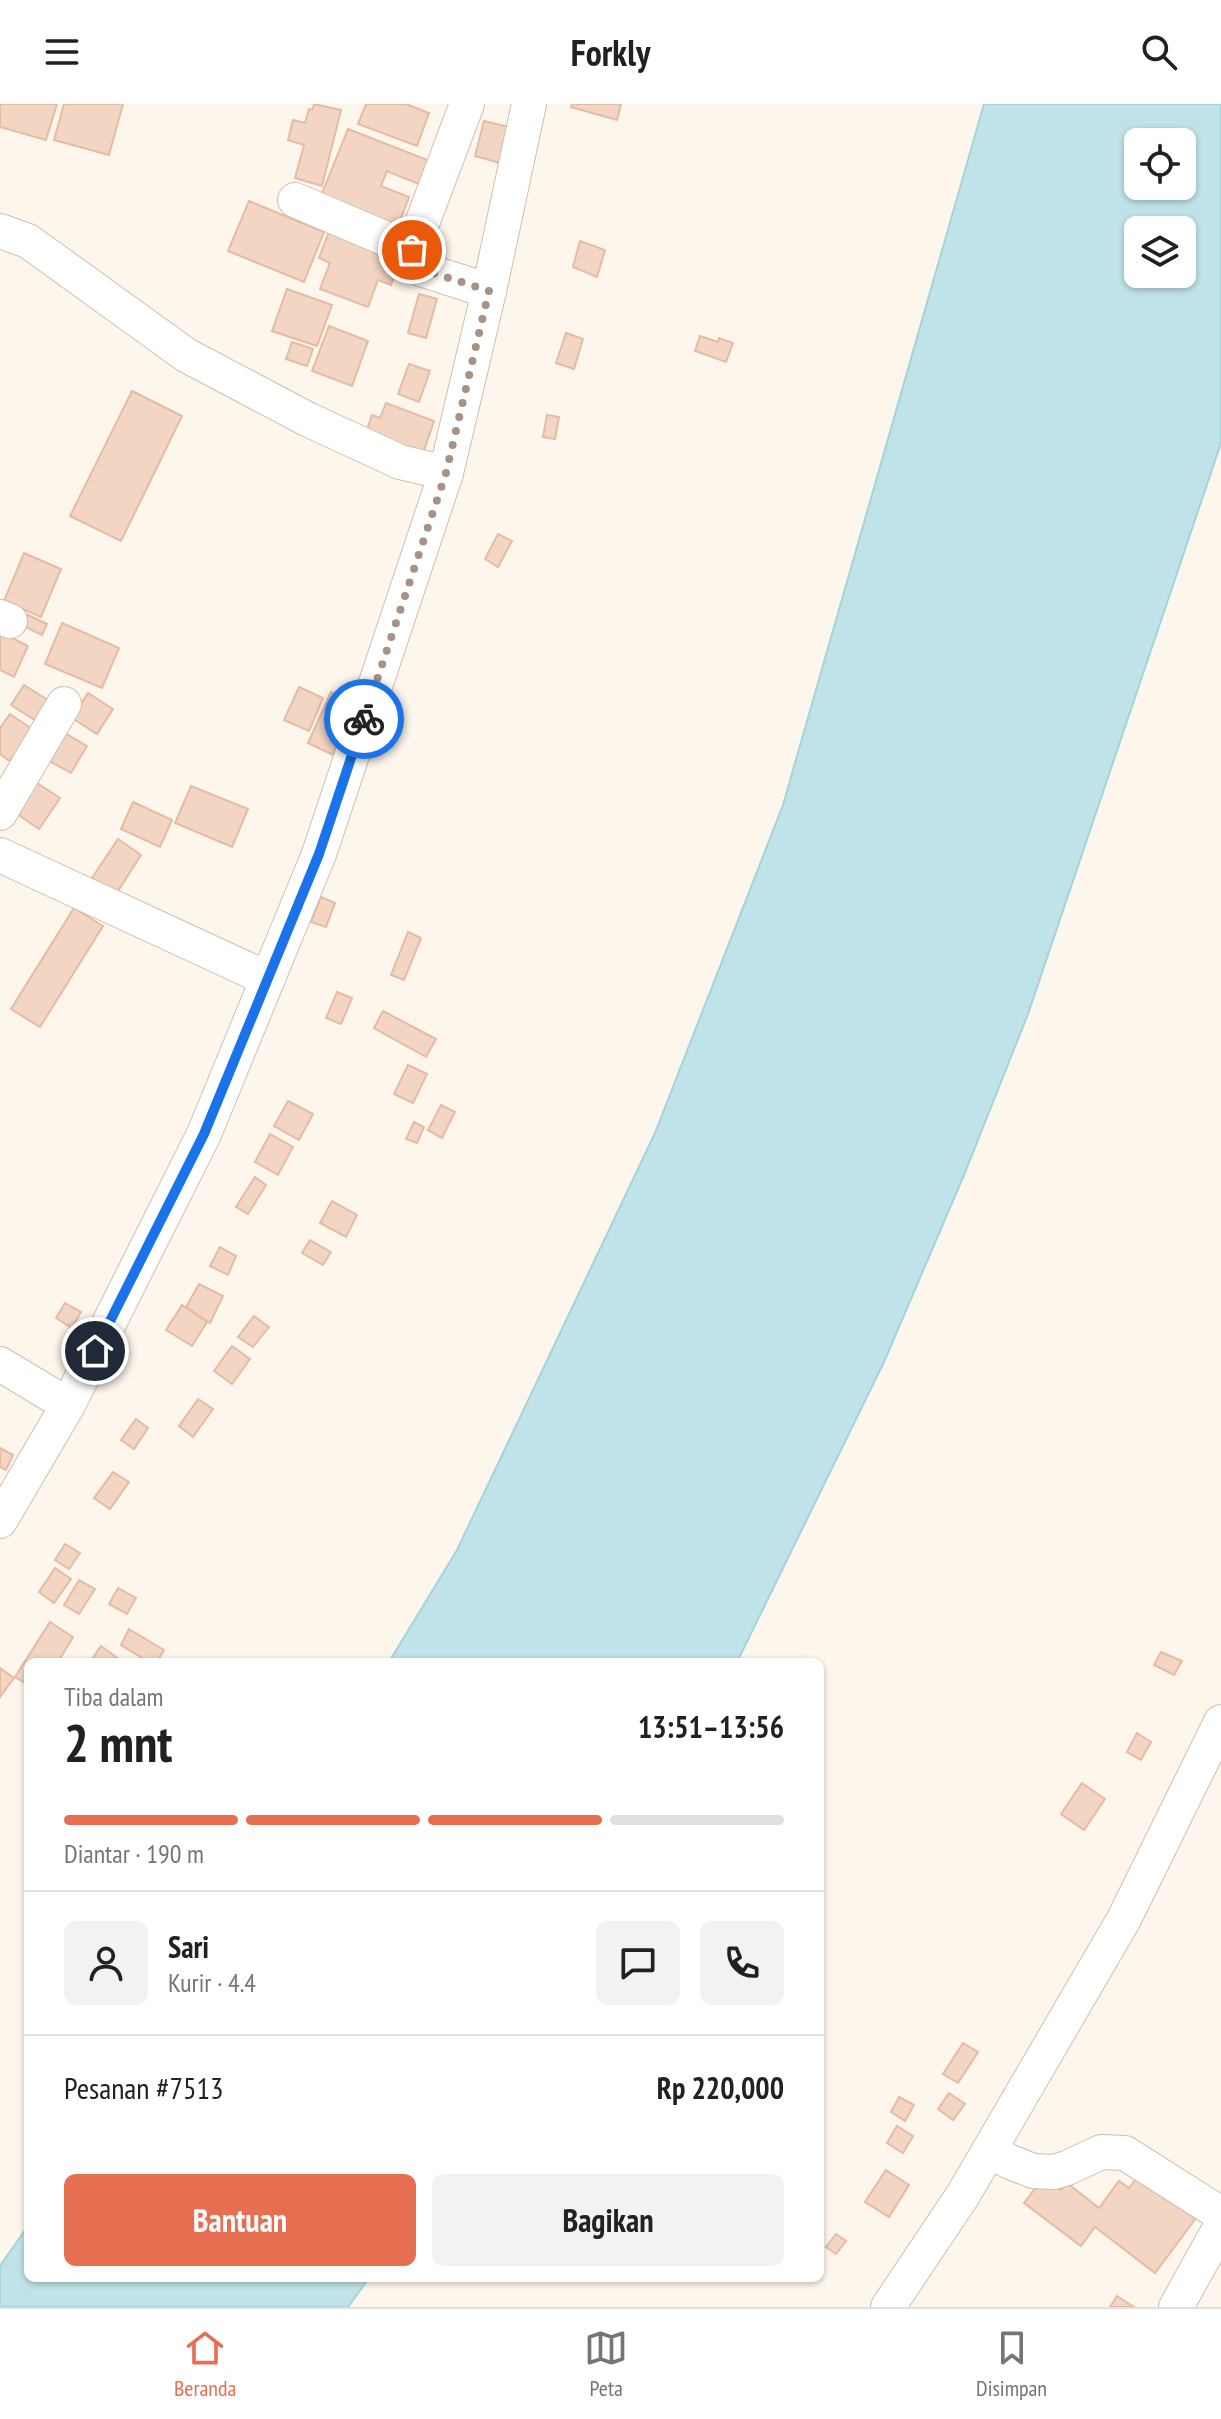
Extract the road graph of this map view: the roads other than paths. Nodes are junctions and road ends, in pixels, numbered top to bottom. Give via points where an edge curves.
1 (467, 104) edge
2 (529, 104) edge
3 (295, 200) dead end
4 (0, 231) edge
5 (412, 250) junction
6 (489, 291) junction
7 (446, 473) junction
8 (64, 704) dead end
9 (0, 813) edge
10 (0, 855) edge
11 (268, 979) junction
12 (0, 1364) edge
13 (68, 1405) junction
14 (0, 1521) edge
15 (1221, 1722) edge
16 (1010, 2161) junction
17 (1221, 2214) edge
18 (1221, 2226) edge
19 (888, 2307) edge
20 (1176, 2307) edge

1 - 5 street
2 - 6 street
3 - 5 street
4 - 7 street via 28,241 186,355 320,426 400,462
5 - 6 street via 421,269
6 - 7 street
7 - 11 street via 319,854
8 - 9 street
10 - 11 street
11 - 13 street via 204,1134
12 - 13 street
13 - 14 street
15 - 16 street
16 - 17 street via 1054,2172 1101,2152 1125,2153
16 - 19 street via 963,2195
18 - 20 street

